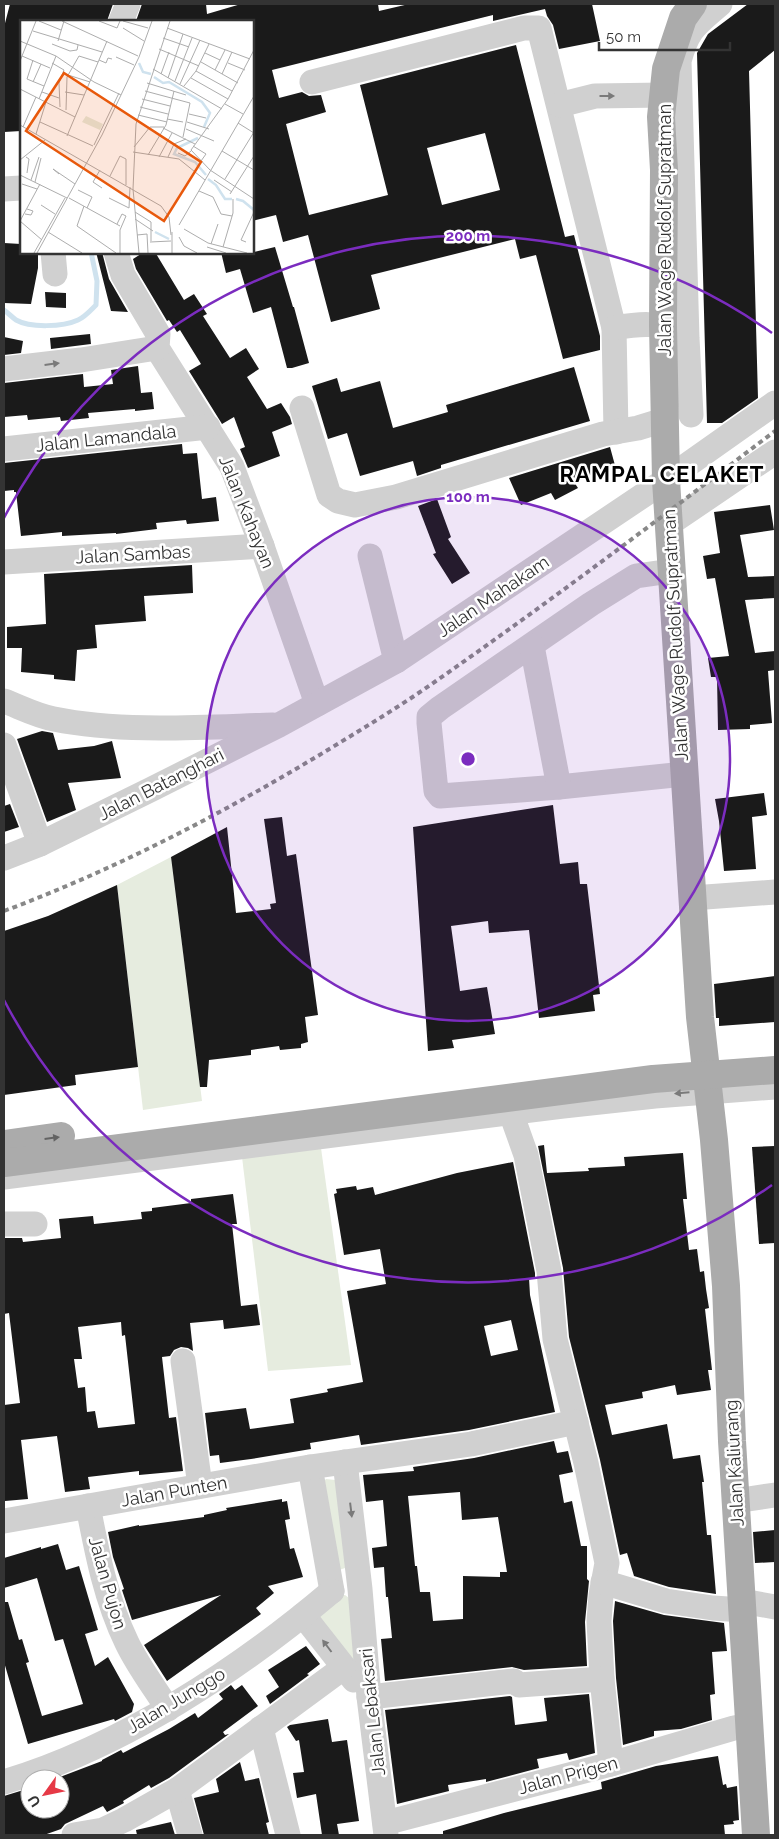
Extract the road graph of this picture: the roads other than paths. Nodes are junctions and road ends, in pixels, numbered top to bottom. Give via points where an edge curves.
1 (128, 4) edge
2 (693, 4) edge
3 (720, 4) edge
4 (122, 20) edge
5 (312, 82) dead end
6 (664, 95) junction
7 (559, 105) junction
8 (673, 177) junction
9 (20, 188) edge
10 (4, 189) edge
11 (117, 254) edge
12 (663, 326) junction
13 (614, 328) junction
14 (687, 338) junction
15 (157, 348) junction
16 (4, 369) edge
17 (775, 403) edge
18 (302, 408) dead end
19 (691, 415) dead end
20 (664, 420) junction
21 (208, 427) junction
22 (616, 432) junction
23 (4, 448) edge
24 (775, 452) edge
25 (666, 480) junction
26 (668, 524) junction
27 (262, 546) junction
28 (370, 556) dead end
29 (4, 562) edge
30 (671, 571) junction
31 (532, 646) junction
32 (396, 661) junction
33 (4, 701) edge
34 (316, 704) junction
35 (279, 725) junction
36 (4, 745) edge
37 (684, 774) junction
38 (559, 787) junction
39 (40, 844) junction
40 (4, 858) edge
41 (775, 892) edge
42 (692, 898) junction
43 (775, 1053) edge
44 (775, 1070) edge
45 (708, 1076) junction
46 (775, 1087) edge
47 (521, 1104) junction
48 (4, 1144) edge
49 (110, 1148) junction
50 (4, 1164) edge
51 (4, 1177) edge
52 (4, 1224) edge
53 (35, 1224) dead end
54 (183, 1361) dead end
55 (576, 1422) junction
56 (345, 1462) junction
57 (310, 1467) junction
58 (200, 1486) junction
59 (775, 1495) edge
60 (736, 1501) junction
61 (88, 1506) junction
62 (4, 1521) edge
63 (603, 1582) junction
64 (360, 1589) junction
65 (332, 1591) junction
66 (743, 1606) junction
67 (775, 1606) edge
68 (303, 1615) junction
69 (343, 1668) junction
70 (602, 1679) junction
71 (369, 1697) junction
72 (168, 1708) junction
73 (750, 1725) junction
74 (261, 1728) junction
75 (611, 1764) junction
76 (4, 1782) edge
77 (177, 1790) junction
78 (386, 1829) edge
79 (78, 1835) edge
80 (190, 1835) edge
81 (288, 1835) edge
82 (756, 1835) edge

1 - 4 street
2 - 6 main road, Jalan Wage Rudolf Supratman via 683,18 666,68
3 - 8 street via 692,28 679,61
5 - 7 street via 524,28 539,28
7 -> 6 street via 595,96
6 - 8 main road, Jalan Wage Rudolf Supratman via 661,116
7 - 13 street
8 - 12 main road, Jalan Wage Rudolf Supratman
8 - 14 street
9 - 10 street
11 - 15 street, Jalan Kahayan via 123,275 158,334
12 - 13 street
12 - 14 street
12 - 20 main road, Jalan Wage Rudolf Supratman
13 - 22 street
14 - 19 street
16 -> 15 street
15 - 21 street, Jalan Kahayan
17 - 25 street, Jalan Mahakam
18 - 22 street via 329,495 338,501 355,504 396,497
20 - 22 street
20 - 25 main road, Jalan Wage Rudolf Supratman
21 - 23 street, Jalan Lamandala
21 - 27 street, Jalan Kahayan via 232,467
24 - 26 street
25 - 26 main road, Jalan Wage Rudolf Supratman
25 - 32 street, Jalan Mahakam
26 - 30 main road, Jalan Wage Rudolf Supratman
27 - 29 street, Jalan Sambas
27 - 34 street, Jalan Kahayan
28 - 32 street
30 - 31 street via 636,576
30 - 37 main road, Jalan Wage Rudolf Supratman
31 - 38 street
31 - 38 street via 429,717 436,791 440,796
32 - 34 street, Jalan Mahakam
33 - 35 street via 53,719 101,725
34 - 35 street, Jalan Batanghari
35 - 39 street, Jalan Batanghari
36 - 39 street
37 - 38 street
37 - 42 main road, Jalan Wage Rudolf Supratman
39 - 40 street, Jalan Batanghari
41 - 42 street
42 - 45 main road, Jalan Wage Rudolf Supratman via 700,1017
43 - 45 main road
44 - 45 main road
45 - 46 street
45 -> 47 main road via 653,1079
45 - 49 main road via 465,1090 346,1101 253,1114
45 - 60 main road, Jalan Kaliurang via 726,1286
47 - 49 main road via 171,1149
47 - 55 street via 526,1155 549,1271 555,1339
48 -> 49 main road
49 - 50 main road
49 - 51 street
52 - 53 street
54 - 58 street
55 - 56 street, Jalan Punten via 471,1444
55 - 63 street via 607,1563
56 - 57 street, Jalan Punten
56 -> 64 street, Jalan Lebaksari
57 - 58 street, Jalan Punten
57 - 65 street
58 - 61 street, Jalan Punten
59 - 60 street
60 - 66 main road, Jalan Kaliurang
61 - 62 street, Jalan Punten
61 - 72 street, Jalan Pujon via 100,1567 116,1621 128,1646
63 - 66 street via 666,1601 713,1608
63 - 70 street via 599,1621
64 - 65 street
64 - 71 street, Jalan Lebaksari
65 - 68 street, Jalan Junggo
66 - 67 street
66 - 73 main road, Jalan Kaliurang
69 -> 68 street
68 - 72 street, Jalan Junggo
69 - 71 street
69 - 74 street
70 - 71 street via 518,1685 514,1680
70 - 75 street
71 - 78 street, Jalan Lebaksari
72 - 76 street, Jalan Junggo via 66,1760
73 - 75 street, Jalan Prigen
73 - 82 main road, Jalan Kaliurang
74 - 77 street
74 - 81 street
75 - 78 street, Jalan Prigen
77 - 79 street via 103,1830
77 - 80 street

